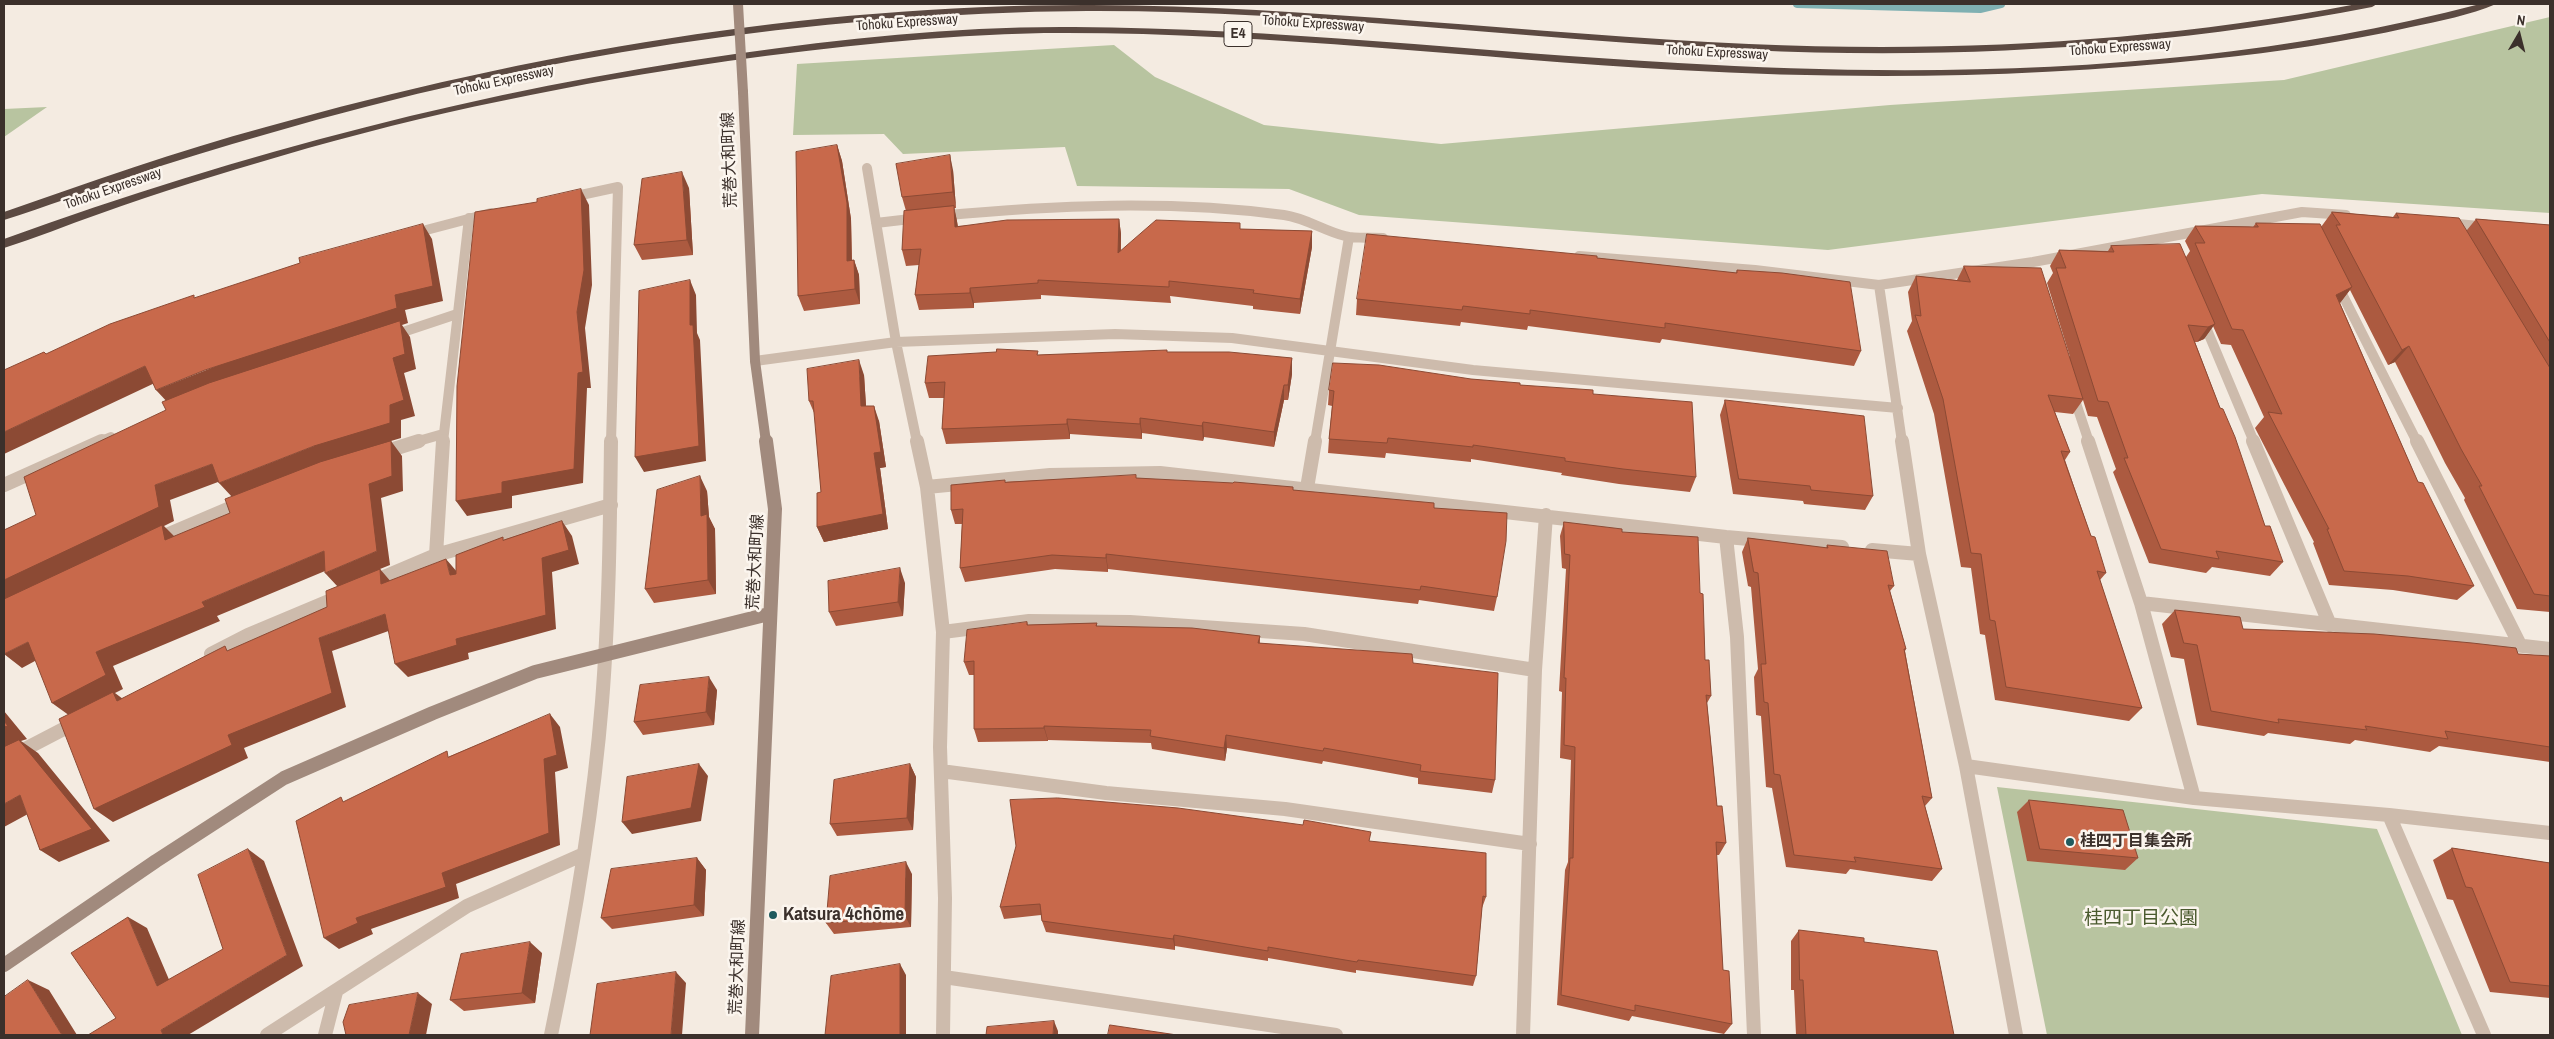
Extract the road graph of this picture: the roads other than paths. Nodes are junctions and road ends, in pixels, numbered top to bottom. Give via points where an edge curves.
1 (738, 4) edge
2 (2372, 4) edge
3 (2491, 4) edge
4 (867, 168) dead end
5 (553, 200) edge
6 (506, 210) edge
7 (2302, 212) junction
8 (4, 216) edge
9 (2361, 216) edge
10 (469, 218) junction
11 (876, 223) junction
12 (2311, 229) edge
13 (2504, 229) edge
14 (402, 236) edge
15 (1348, 236) junction
16 (1395, 238) edge
17 (2458, 240) edge
18 (4, 244) edge
19 (1567, 254) edge
20 (2332, 273) edge
21 (1879, 285) junction
22 (2198, 307) edge
23 (457, 314) junction
24 (383, 338) edge
25 (896, 342) junction
26 (1328, 349) junction
27 (755, 362) junction
28 (2068, 381) edge
29 (1898, 408) junction
30 (119, 433) edge
31 (443, 434) junction
32 (368, 457) edge
33 (4, 485) edge
34 (927, 487) junction
35 (1307, 488) junction
36 (257, 498) edge
37 (611, 505) junction
38 (1546, 515) junction
39 (1726, 538) junction
40 (141, 547) edge
41 (1920, 554) junction
42 (436, 555) junction
43 (2141, 603) junction
44 (769, 614) junction
45 (2330, 625) junction
46 (943, 632) junction
47 (2520, 645) junction
48 (2550, 649) edge
49 (605, 656) junction
50 (195, 662) edge
51 (1536, 670) junction
52 (89, 716) edge
53 (4, 760) edge
54 (1966, 766) junction
55 (941, 771) junction
56 (2194, 798) junction
57 (2389, 814) junction
58 (2550, 833) edge
59 (1530, 844) junction
60 (584, 854) junction
61 (4, 965) edge
62 (944, 977) junction
63 (336, 992) junction
64 (267, 1035) edge
65 (325, 1035) edge
66 (551, 1035) edge
67 (752, 1035) edge
68 (943, 1035) edge
69 (1336, 1035) edge
70 (1523, 1035) edge
71 (1754, 1035) edge
72 (2016, 1035) edge
73 (2484, 1035) edge

1 - 27 street, 荒巻大和町線, bridge
2 - 8 highway, Tohoku Expressway / E4 via 2238,27 2131,39 2008,48 1874,50 1667,43 1325,16 1190,10 969,11 794,24 691,38 497,72 394,96 118,175
3 - 18 highway, Tohoku Expressway / E4 via 2363,33 2263,49 2155,62 1956,72 1763,72 1195,32 1070,30 930,35 636,70 518,92 404,118 226,167
4 - 11 street
5 - 37 street via 618,187 611,378
6 - 10 street
7 - 9 street
7 - 12 street
7 - 21 street via 2035,267
10 - 14 street
10 - 23 street
11 - 15 street via 991,211 1090,207 1192,208 1286,215
11 - 25 street
13 - 17 street via 2444,223
15 - 16 street
15 - 26 street
19 - 21 street via 1755,270
20 - 47 street
21 - 29 street
22 - 45 street
23 - 24 street
23 - 31 street
25 - 26 street via 1115,334 1232,338
25 - 27 street
25 - 34 street
26 - 29 street via 1472,370
26 - 35 street
27 - 44 street, 荒巻大和町線 via 775,509
28 - 43 street
29 - 41 street
30 - 33 street
31 - 32 street
31 - 42 street
34 - 35 street via 1050,475 1160,473
34 - 46 street
35 - 38 street
36 - 40 street via 184,526
37 - 42 street
37 - 49 street
38 - 39 street
38 - 51 street
39 - 41 street
39 - 71 street via 1737,637
41 - 54 street
42 - 50 street via 248,635
43 - 45 street
43 - 56 street
44 - 49 street
44 - 67 street, 荒巻大和町線
45 - 47 street
46 - 51 street via 1030,622 1130,622 1304,634
46 - 55 street
47 - 48 street
49 - 60 street via 592,809
49 - 61 street via 535,672 284,778
51 - 59 street
52 - 53 street
54 - 56 street
54 - 72 street
55 - 59 street via 1106,793 1285,809
55 - 62 street via 946,898
56 - 57 street
57 - 58 street
57 - 73 street
59 - 70 street
60 - 63 street via 467,906
60 - 66 street
62 - 68 street
62 - 69 street
63 - 64 street
63 - 65 street

